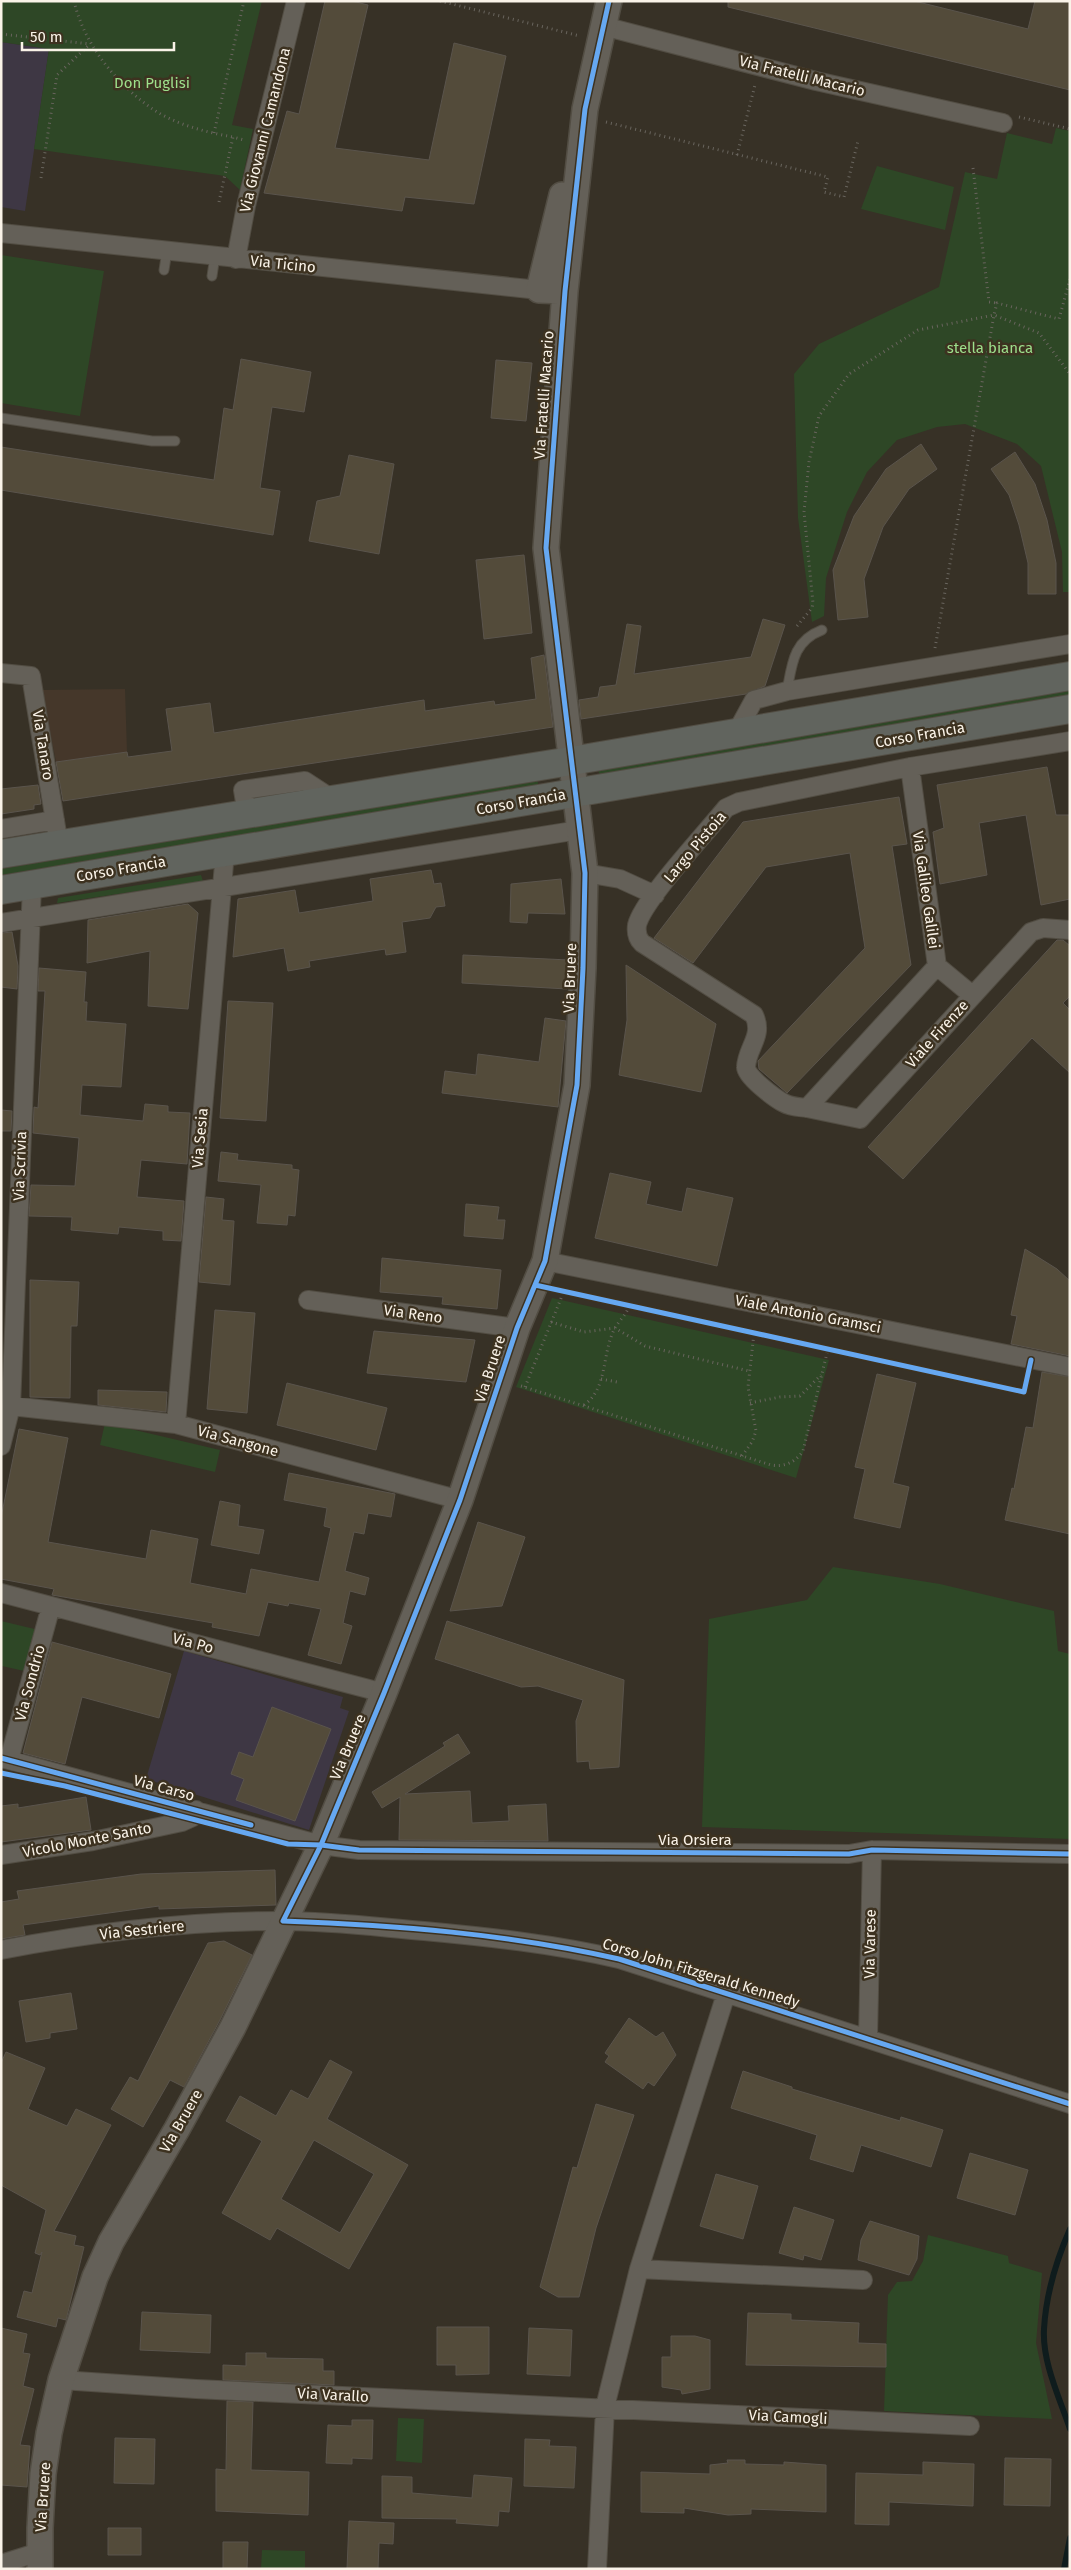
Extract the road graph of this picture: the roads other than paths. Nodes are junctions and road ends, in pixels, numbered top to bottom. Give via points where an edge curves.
1 (296, 1) edge
2 (609, 1) edge
3 (601, 34) junction
4 (584, 112) junction
5 (1002, 123) road end
6 (1, 233) edge
7 (167, 251) junction
8 (215, 256) junction
9 (236, 259) junction
10 (164, 270) dead end
11 (212, 276) dead end
12 (539, 290) junction
13 (565, 291) junction
14 (1, 418) edge
15 (174, 441) dead end
16 (822, 630) dead end
17 (1070, 644) edge
18 (1, 673) edge
19 (1070, 676) edge
20 (787, 691) junction
21 (1070, 709) edge
22 (736, 733) junction
23 (1070, 741) edge
24 (571, 761) junction
25 (910, 767) junction
26 (574, 793) junction
27 (739, 802) joint
28 (1, 829) edge
29 (579, 830) junction
30 (57, 832) junction
31 (225, 852) junction
32 (1, 854) edge
33 (585, 873) junction
34 (32, 885) junction
35 (221, 889) junction
36 (1, 890) edge
37 (655, 895) junction
38 (30, 919) junction
39 (1, 924) edge
40 (1065, 929) edge
41 (638, 939) joint
42 (936, 966) junction
43 (972, 995) junction
44 (807, 1108) junction
45 (545, 1262) junction
46 (308, 1300) dead end
47 (517, 1328) junction
48 (1070, 1367) edge
49 (11, 1406) junction
50 (176, 1424) junction
51 (1, 1446) edge
52 (460, 1500) junction
53 (1, 1593) edge
54 (51, 1606) junction
55 (384, 1693) junction
56 (5, 1759) edge
57 (196, 1810) junction
58 (321, 1845) junction
59 (872, 1850) junction
60 (1070, 1854) edge
61 (1, 1856) edge
62 (283, 1921) junction
63 (1, 1950) edge
64 (726, 1994) junction
65 (868, 2038) junction
66 (1070, 2104) edge
67 (639, 2269) junction
68 (863, 2280) dead end
69 (61, 2380) junction
70 (605, 2407) junction
71 (970, 2426) dead end
72 (40, 2560) edge
73 (1, 2564) edge
74 (597, 2569) edge

1 - 9 street, Via Giovanni Camandona
2 - 3 street, Via Fratelli Macario
3 - 4 street, Via Fratelli Macario
3 - 5 street, Via Fratelli Macario via 760,66
4 - 12 street, Via Fratelli Macario
4 - 13 street, Via Fratelli Macario
6 - 7 street, Via Ticino
7 - 8 street, Via Ticino
7 - 10 lane
8 - 9 street, Via Ticino
8 - 11 lane
9 - 12 street, Via Ticino
12 - 13 street, Via Ticino
13 - 24 street, Via Fratelli Macario via 546,548
14 - 15 lane via 152,441
16 - 20 lane via 809,635 797,649
17 - 20 street
18 - 30 street, Via Tanaro via 31,676
19 - 22 main road
20 - 22 street via 754,700
21 - 26 main road, Corso Francia
22 - 24 main road
23 - 25 street, Corso Francia
24 - 26 street, Via Fratelli Macario
24 - 30 main road via 247,814
25 - 27 street, Corso Francia
25 - 42 street, Via Galileo Galilei
26 - 29 street, Via Bruere
26 - 31 main road, Corso Francia
27 - 37 street, Largo Pistoia via 726,808
28 - 30 street
29 - 33 street, Via Bruere
29 - 35 street
30 - 32 main road
31 - 34 main road, Corso Francia
31 - 35 street, Via Sesia
33 - 37 street, Largo Pistoia via 620,879
33 - 45 street, Via Bruere via 577,1085
34 - 36 main road, Corso Francia
34 - 38 street, Via Scrivia
35 - 38 street
35 - 50 street, Via Sesia
37 - 41 street, Largo Pistoia via 638,923
38 - 39 street
38 - 49 street, Via Scrivia
40 - 43 street, Viale Firenze via 1043,928 1031,932
41 - 44 street, Viale Firenze via 754,1015 758,1024 757,1036 746,1068 748,1075 785,1104
42 - 43 street, Via Galileo Galilei
42 - 44 street
43 - 44 street, Viale Firenze via 860,1119
45 - 47 street, Via Bruere
45 - 48 street, Viale Antonio Gramsci
46 - 47 street, Via Reno
47 - 52 street, Via Bruere
49 - 50 street, Via Sangone
49 - 51 street, Via Scrivia
50 - 52 street, Via Sangone
52 - 55 street, Via Bruere
53 - 54 street, Via Po
54 - 55 street, Via Po
54 - 56 street, Via Sondrio
55 - 58 street, Via Bruere
56 - 57 street, Via Carso
57 - 58 street, Via Carso
57 - 61 street, Vicolo Monte Santo via 193,1817 182,1822
58 - 59 street, Via Orsiera via 359,1850 849,1854
58 - 62 street, Via Bruere
59 - 60 street, Via Orsiera
59 - 65 street, Via Varese
62 - 63 street, Via Sestriere via 136,1929
62 - 64 street, Corso John Fitzgerald Kennedy via 506,1938 618,1959
62 - 69 street, Via Bruere via 202,2086 111,2242 91,2286
64 - 65 street, Corso John Fitzgerald Kennedy
64 - 67 street
65 - 66 street, Corso John Fitzgerald Kennedy
67 - 68 street
67 - 70 street
69 - 70 street, Via Varallo
69 - 72 street, Via Bruere via 43,2474
70 - 71 street, Via Camogli
70 - 74 street
72 - 73 street

